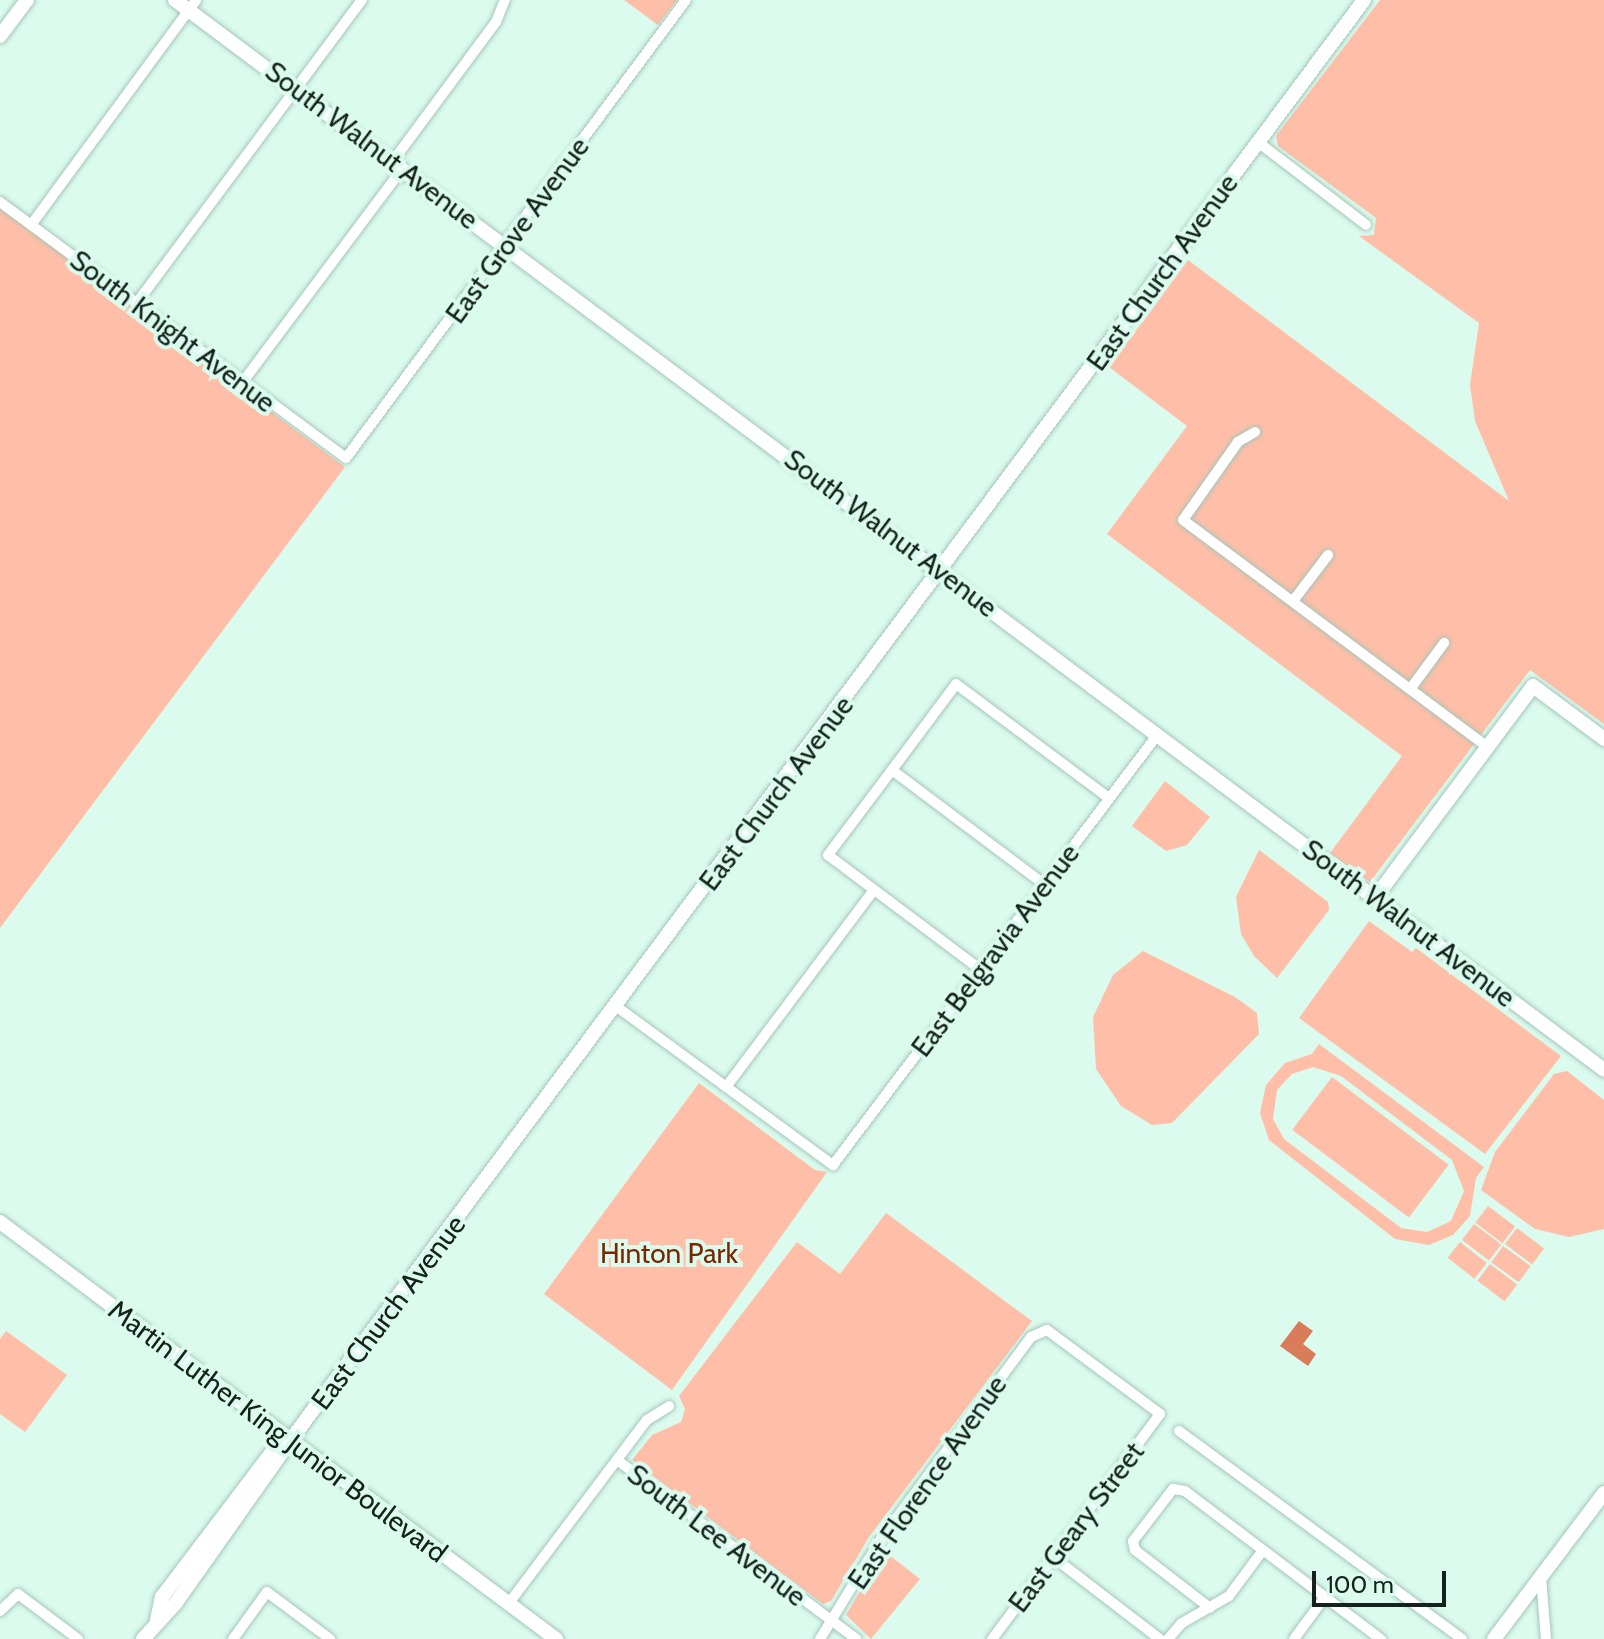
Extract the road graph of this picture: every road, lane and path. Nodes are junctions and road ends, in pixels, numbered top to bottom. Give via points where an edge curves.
1 (27, 0) edge
2 (175, 0) edge
3 (362, 0) edge
4 (505, 0) edge
5 (686, 0) edge
6 (1364, 0) edge
7 (193, 5) edge
8 (0, 36) edge
9 (297, 89) junction
10 (1258, 142) junction
11 (398, 164) junction
12 (0, 202) edge
13 (31, 225) junction
14 (1366, 225) dead end
15 (506, 245) junction
16 (136, 304) junction
17 (242, 383) junction
18 (1255, 432) dead end
19 (346, 458) joint
20 (1328, 555) dead end
21 (942, 572) junction
22 (1293, 601) junction
23 (1444, 643) dead end
24 (1411, 688) junction
25 (1158, 734) junction
26 (1604, 739) edge
27 (1487, 747) junction
28 (892, 770) junction
29 (1109, 798) junction
30 (1045, 885) junction
31 (874, 890) junction
32 (1375, 898) junction
33 (981, 970) junction
34 (617, 1007) junction
35 (1604, 1070) edge
36 (726, 1087) junction
37 (0, 1222) edge
38 (1041, 1330) joint
39 (669, 1406) dead end
40 (1179, 1431) dead end
41 (290, 1441) junction
42 (617, 1460) junction
43 (1604, 1493) edge
44 (1263, 1550) junction
45 (1053, 1557) junction
46 (1541, 1576) junction
47 (1325, 1597) junction
48 (509, 1603) junction
49 (1210, 1608) junction
50 (0, 1611) edge
51 (831, 1620) junction
52 (78, 1639) edge
53 (143, 1639) edge
54 (233, 1639) edge
55 (330, 1639) edge
56 (556, 1639) edge
57 (820, 1639) edge
58 (856, 1639) edge
59 (992, 1639) edge
60 (1160, 1639) edge
61 (1168, 1639) edge
62 (1294, 1639) edge
63 (1381, 1639) edge
64 (1462, 1639) edge
65 (1494, 1639) edge
66 (1546, 1639) edge

1 - 8 street
2 - 7 street, South Walnut Avenue
3 - 9 street
4 - 11 street via 496,22
5 - 15 street, East Grove Avenue
6 - 10 street, East Church Avenue
7 - 9 street, South Walnut Avenue
7 - 13 street
9 - 11 street, South Walnut Avenue
9 - 16 street
10 - 14 street
10 - 21 street, East Church Avenue
11 - 15 street, South Walnut Avenue
11 - 17 street
12 - 13 street, South Knight Avenue
13 - 16 street, South Knight Avenue
15 - 19 street, East Grove Avenue
15 - 21 street, South Walnut Avenue
16 - 17 street, South Knight Avenue
17 - 19 street, South Knight Avenue
18 - 22 street via 1238,442 1183,520
20 - 22 street
21 - 25 street, South Walnut Avenue
21 - 34 street, East Church Avenue
22 - 24 street
23 - 24 street
24 - 27 street
25 - 29 street, East Belgravia Avenue
25 - 32 street, South Walnut Avenue
26 - 27 street via 1533,686
27 - 32 street
28 - 29 street via 956,684
28 - 30 street
28 - 31 street via 828,855
29 - 30 street, East Belgravia Avenue
30 - 33 street, East Belgravia Avenue
31 - 33 street
31 - 36 street
32 - 35 street, South Walnut Avenue
33 - 36 street, East Belgravia Avenue via 833,1165
34 - 36 street
34 - 41 street, East Church Avenue
37 - 41 street, Martin Luther King Junior Boulevard
38 - 45 street, East Geary Street via 1160,1414
38 - 51 street, East Florence Avenue via 881,1539
39 - 42 street via 647,1420
40 - 64 street
41 - 48 street, Martin Luther King Junior Boulevard
41 - 53 street, East Church Avenue via 175,1604
42 - 48 street
42 - 51 street, South Lee Avenue
43 - 46 street
44 - 47 street
44 - 49 street via 1229,1596
44 - 49 street via 1185,1491 1173,1489 1133,1541 1135,1550
45 - 59 street, East Geary Street
45 - 60 street
46 - 65 street
46 - 66 street
47 - 62 street
47 - 63 street
48 - 56 street, Martin Luther King Junior Boulevard
49 - 61 street via 1182,1623
50 - 52 street via 18,1594
51 - 57 street, East Florence Avenue
51 - 58 street, South Lee Avenue
54 - 55 street via 267,1592

